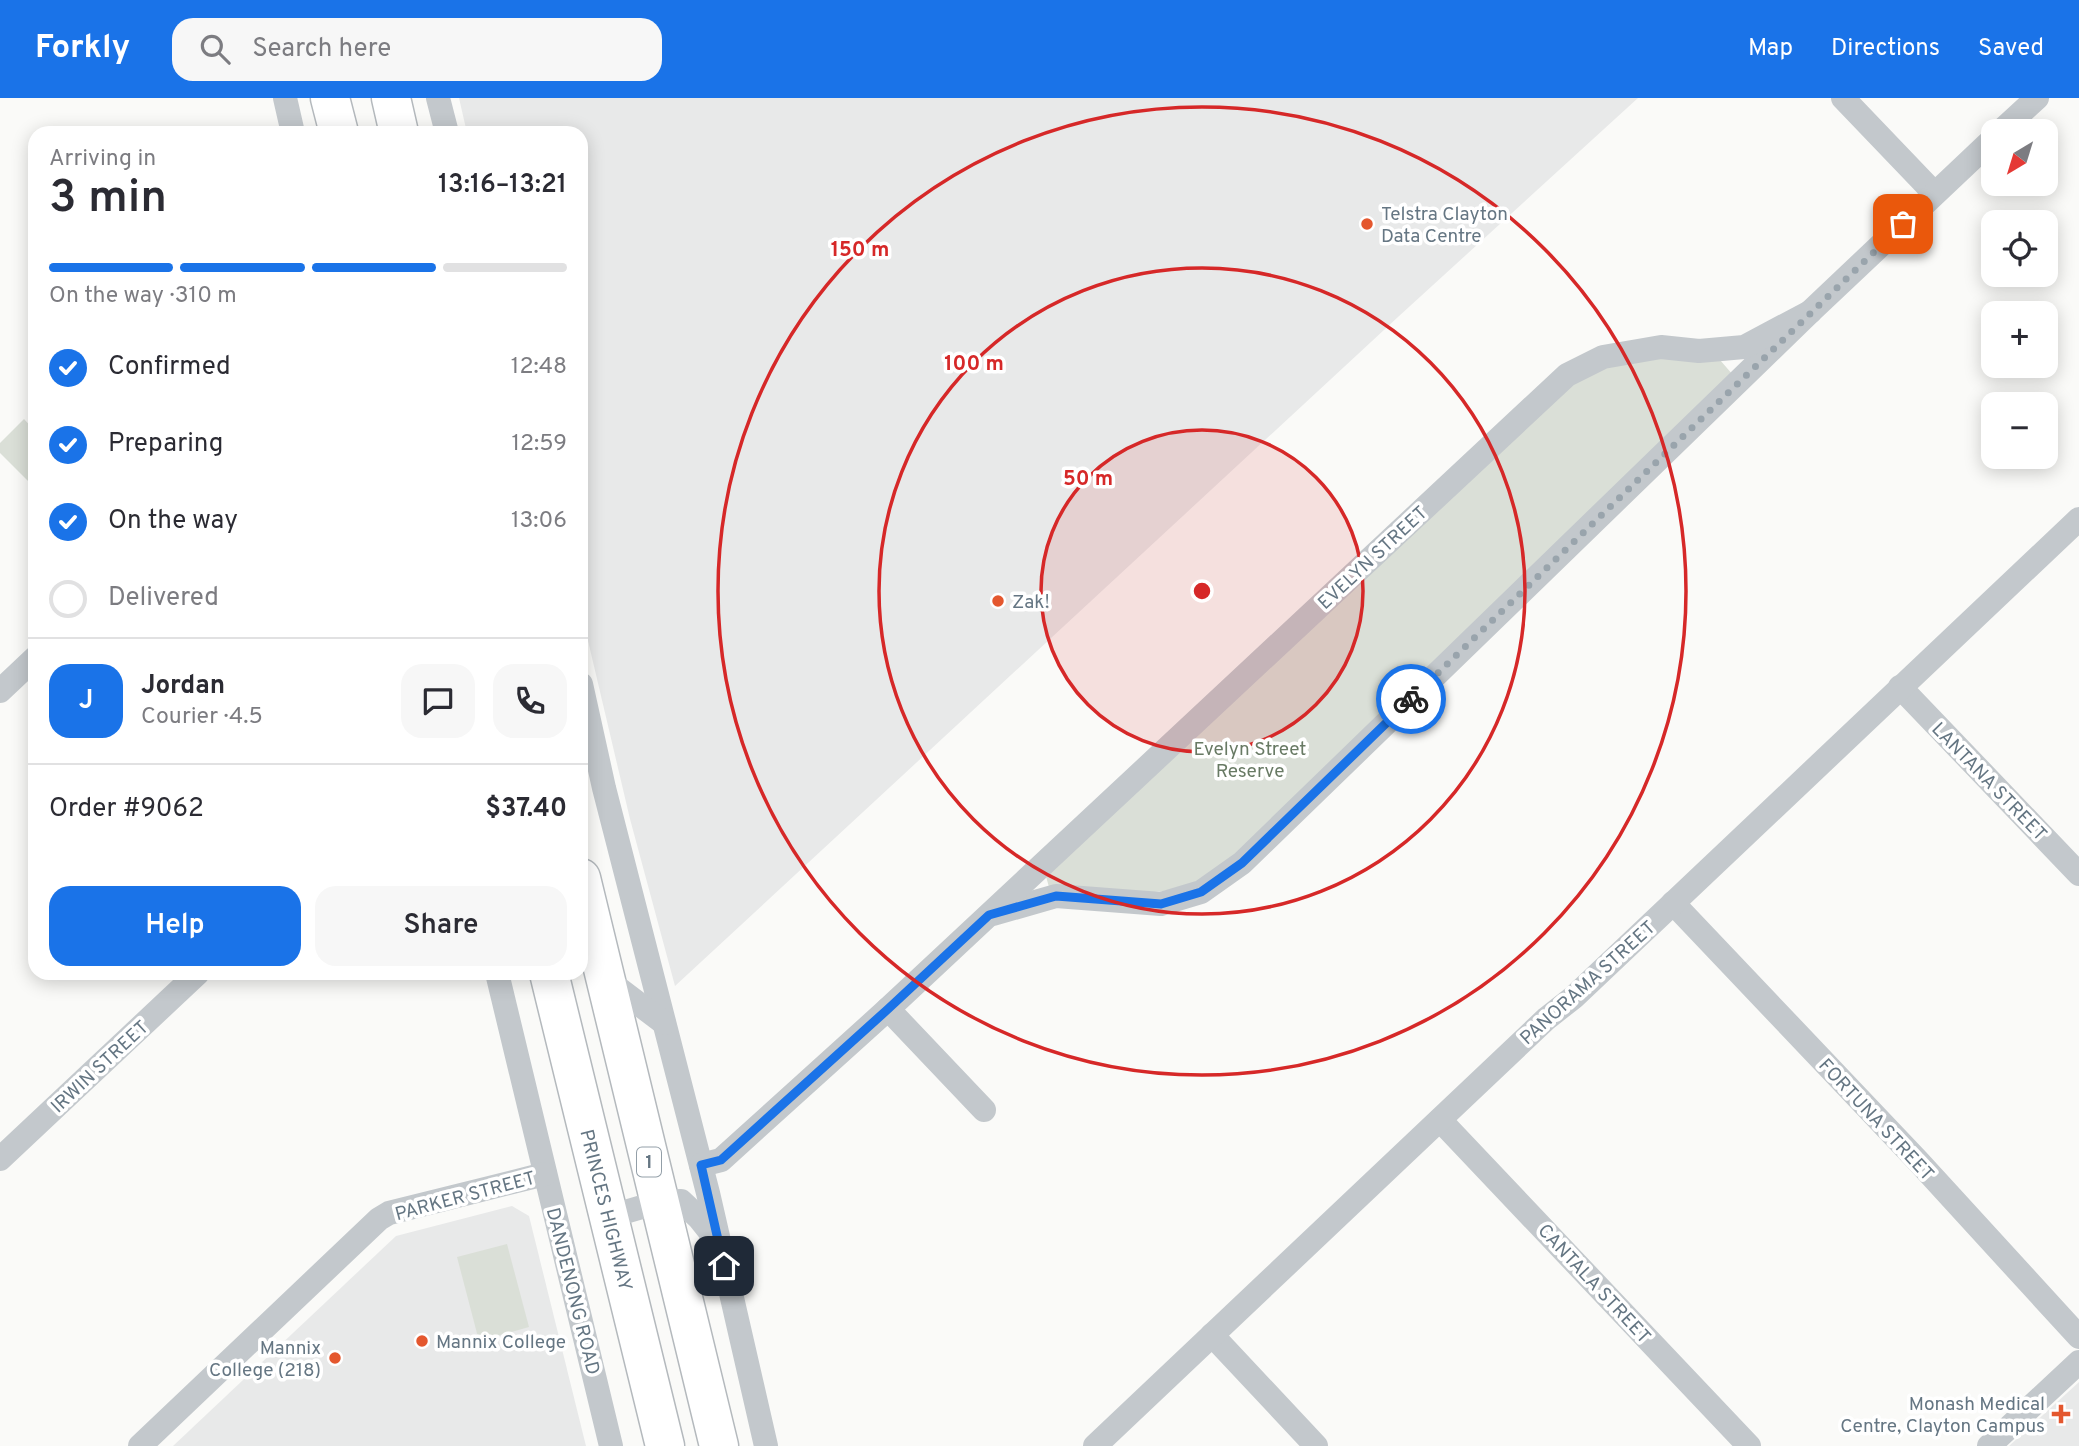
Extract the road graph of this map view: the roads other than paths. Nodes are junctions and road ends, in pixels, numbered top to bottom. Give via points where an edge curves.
1 (285, 98) edge
2 (330, 98) edge
3 (391, 98) edge
4 (438, 98) edge
5 (1843, 98) edge
6 (2037, 98) edge
7 (2014, 119) edge
8 (291, 126) edge
9 (337, 126) edge
10 (397, 126) edge
11 (445, 126) edge
12 (1981, 150) edge
13 (1934, 193) junction
14 (1810, 312) junction
15 (2079, 519) edge
16 (28, 665) edge
17 (1900, 687) junction
18 (0, 691) edge
19 (588, 716) edge
20 (2079, 874) edge
21 (1673, 903) junction
22 (588, 906) edge
23 (989, 915) junction
24 (606, 979) junction
25 (191, 980) edge
26 (499, 980) edge
27 (552, 980) edge
28 (888, 1009) junction
29 (664, 1023) junction
30 (984, 1110) dead end
31 (1440, 1120) junction
32 (0, 1159) edge
33 (701, 1165) junction
34 (545, 1174) junction
35 (659, 1202) junction
36 (608, 1217) junction
37 (720, 1245) junction
38 (1212, 1335) junction
39 (2079, 1337) edge
40 (2079, 1362) edge
41 (140, 1446) edge
42 (611, 1446) edge
43 (665, 1446) edge
44 (719, 1446) edge
45 (766, 1446) edge
46 (1095, 1446) edge
47 (1316, 1446) edge
48 (1749, 1446) edge
49 (1989, 1446) edge

1 - 8 street
2 - 9 highway
3 - 10 highway
4 - 11 street
5 - 13 street
6 - 7 street
12 - 13 street, EVELYN STREET
13 - 14 street, EVELYN STREET
14 - 23 street, EVELYN STREET via 1744,347 1699,351 1661,347 1603,357 1567,375
14 - 23 street, EVELYN STREET via 1242,863 1201,892 1161,904 1056,896
15 - 17 street, PANORAMA STREET
16 - 18 street
17 - 20 street, LANTANA STREET
17 - 21 street, PANORAMA STREET
19 - 29 street
21 - 31 street, PANORAMA STREET
21 - 39 street, FORTUNA STREET
22 - 24 highway, 1
23 - 28 street, EVELYN STREET
24 - 29 street
24 - 35 highway, 1
25 - 32 street, IRWIN STREET
26 - 34 street, DANDENONG ROAD
27 - 36 highway, PRINCES HIGHWAY
28 - 30 street
28 - 33 street, EVELYN STREET via 721,1160
29 - 33 street
31 - 38 street, PANORAMA STREET
31 - 48 street, CANTALA STREET
33 - 37 street
34 - 41 street, PARKER STREET via 379,1219
34 - 42 street, DANDENONG ROAD
35 - 36 street
35 - 37 street via 686,1204
35 - 44 highway, 1
36 - 43 highway, PRINCES HIGHWAY
37 - 45 street
38 - 46 street, PANORAMA STREET
38 - 47 street
40 - 49 street

